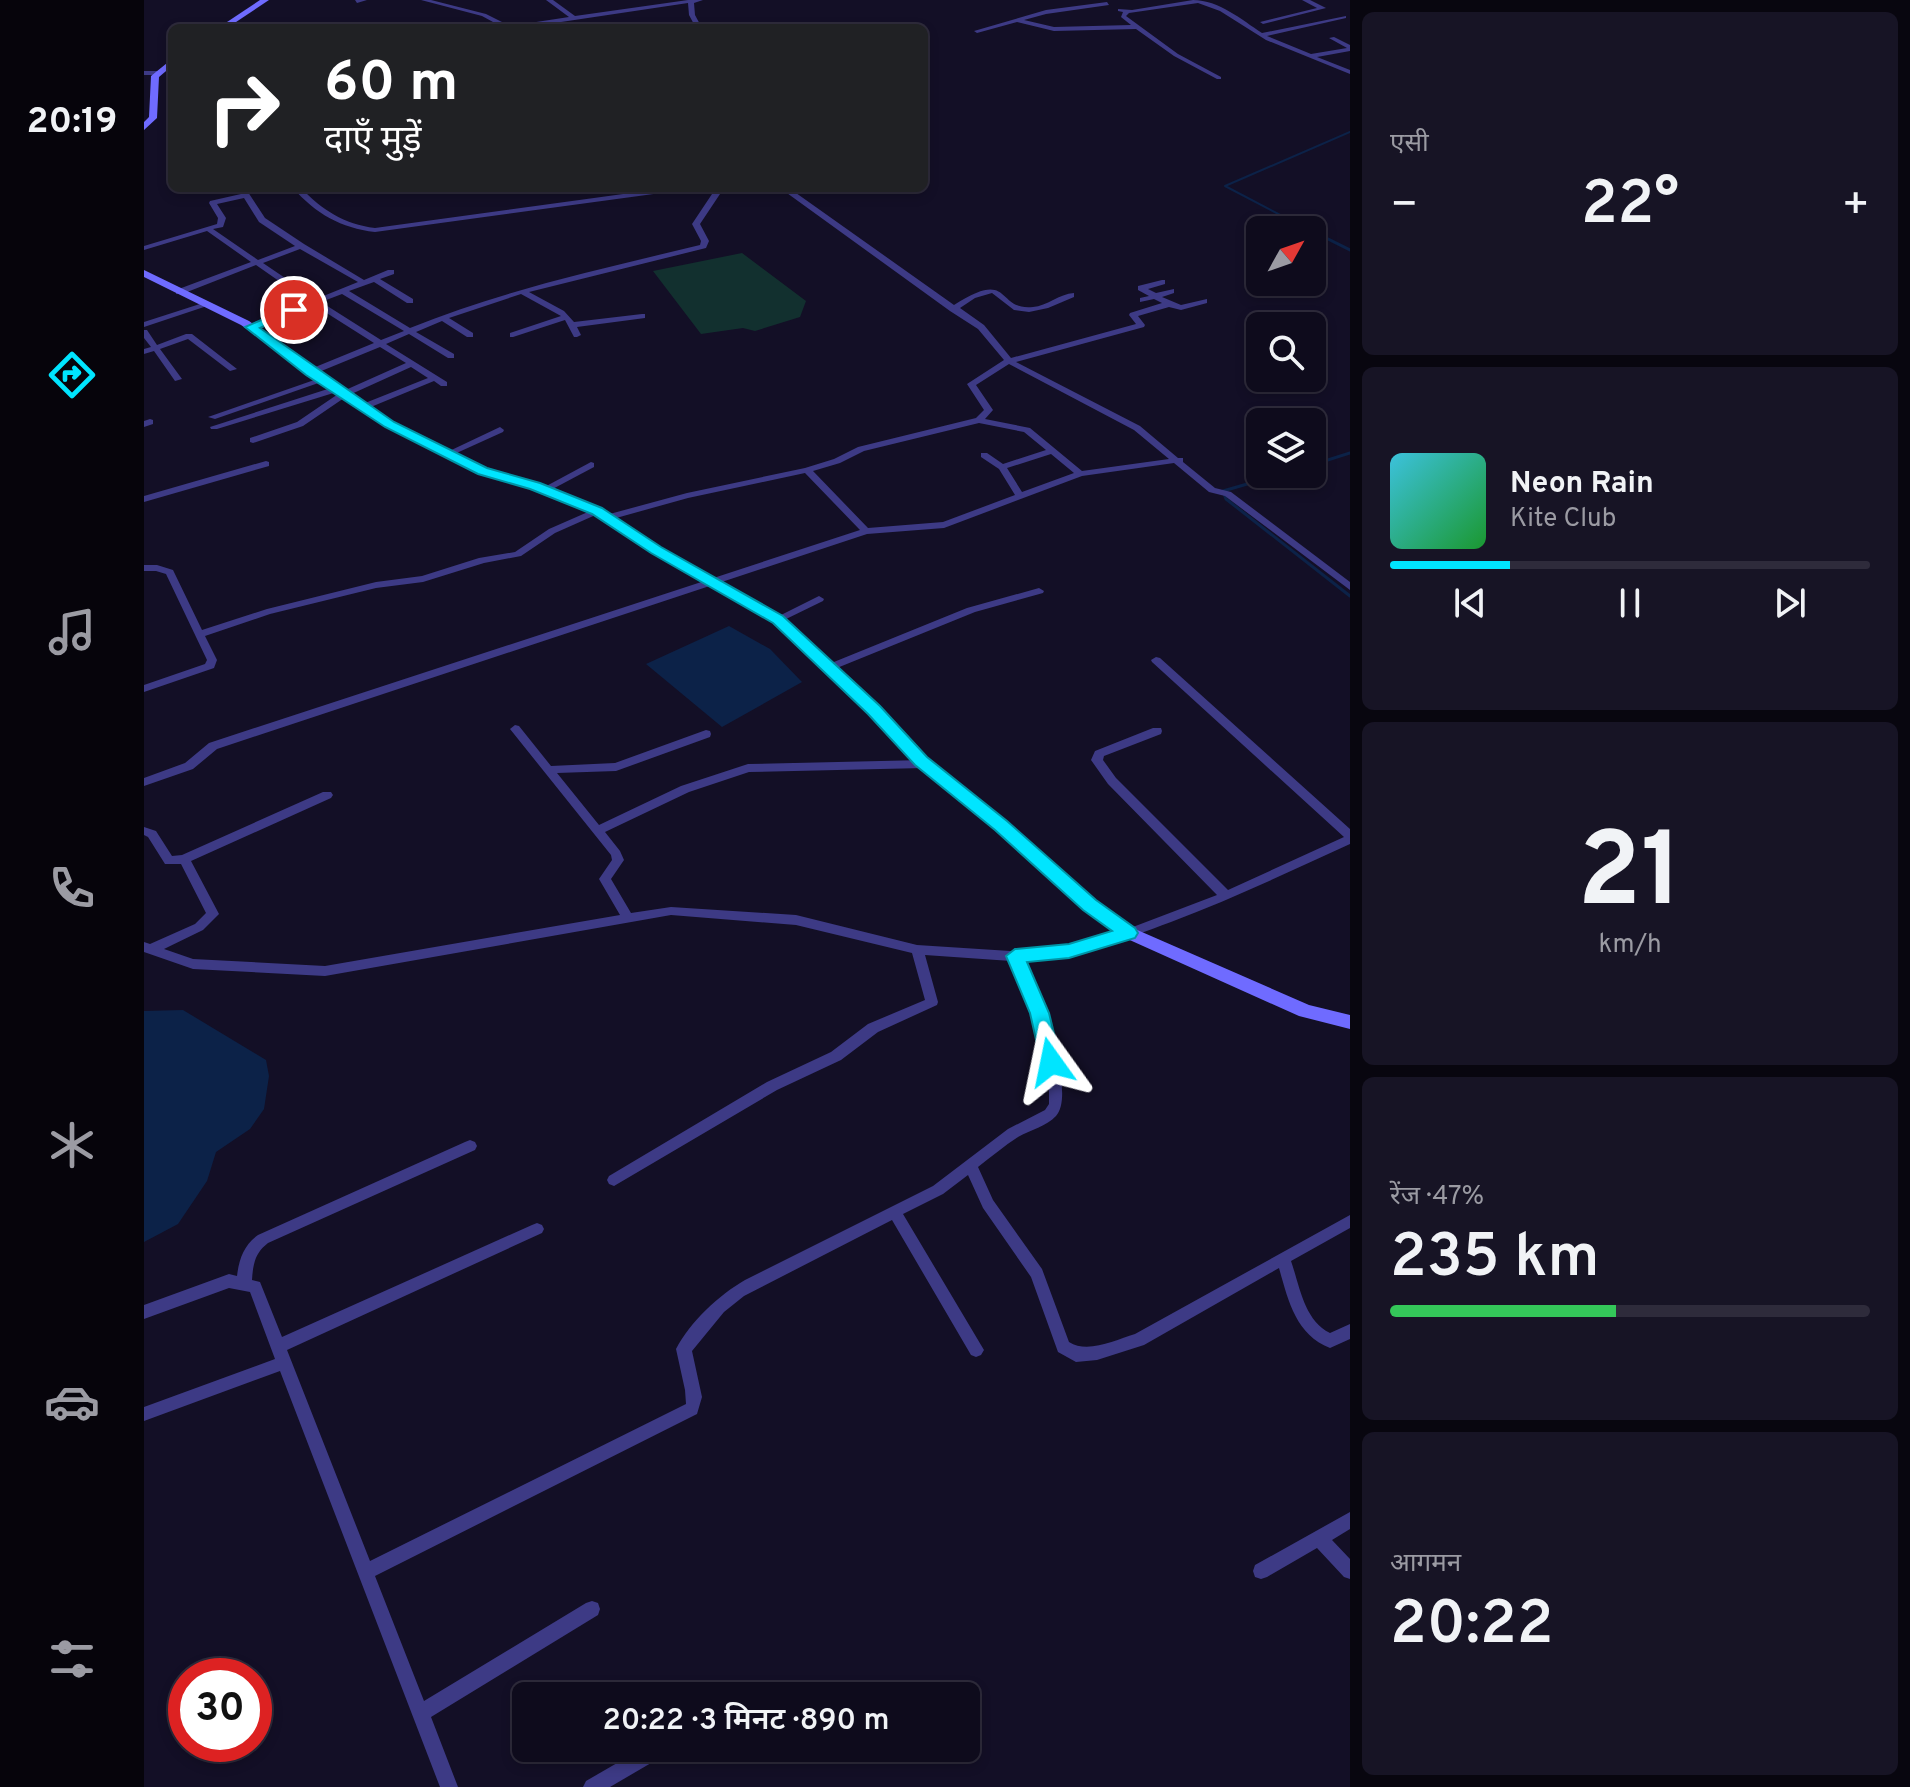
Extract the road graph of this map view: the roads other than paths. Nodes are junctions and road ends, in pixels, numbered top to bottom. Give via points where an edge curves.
1 (265, 0) edge
2 (424, 0) edge
3 (549, 0) edge
4 (700, 0) edge
5 (1099, 0) edge
6 (1197, 0) edge
7 (1305, 0) edge
8 (691, 2) junction
9 (1107, 4) junction
10 (1127, 12) junction
11 (1344, 17) dead end
12 (575, 19) junction
13 (1016, 20) junction
14 (1263, 22) dead end
15 (228, 24) edge
16 (501, 24) edge
17 (538, 24) edge
18 (697, 24) edge
19 (1139, 27) junction
20 (977, 31) dead end
21 (1261, 35) junction
22 (1332, 38) dead end
23 (1350, 48) edge
24 (1306, 56) junction
25 (167, 67) edge
26 (1350, 72) edge
27 (144, 73) edge
28 (1219, 78) dead end
29 (144, 127) edge
30 (240, 192) edge
31 (244, 192) edge
32 (301, 192) edge
33 (646, 192) edge
34 (717, 192) edge
35 (790, 192) edge
36 (208, 229) junction
37 (301, 246) junction
38 (144, 248) edge
39 (255, 263) junction
40 (391, 272) dead end
41 (144, 273) edge
42 (375, 279) junction
43 (1162, 282) dead end
44 (364, 283) junction
45 (343, 291) junction
46 (521, 291) junction
47 (1171, 291) dead end
48 (179, 292) junction
49 (1071, 295) dead end
50 (1154, 296) junction
51 (410, 301) dead end
52 (1204, 301) dead end
53 (315, 302) junction
54 (1169, 304) junction
55 (206, 305) junction
56 (1155, 308) junction
57 (953, 309) junction
58 (642, 316) dead end
59 (442, 317) junction
60 (570, 321) junction
61 (144, 325) edge
62 (251, 327) junction
63 (408, 331) junction
64 (144, 332) edge
65 (470, 335) dead end
66 (513, 335) dead end
67 (577, 335) dead end
68 (380, 342) junction
69 (155, 349) junction
70 (144, 352) edge
71 (451, 356) dead end
72 (1009, 361) junction
73 (413, 363) junction
74 (233, 369) dead end
75 (317, 376) junction
76 (178, 379) dead end
77 (340, 392) junction
78 (363, 407) junction
79 (979, 420) junction
80 (500, 430) dead end
81 (253, 440) dead end
82 (1052, 451) junction
83 (447, 454) junction
84 (984, 455) dead end
85 (1180, 460) junction
86 (266, 464) dead end
87 (591, 465) dead end
88 (1002, 467) junction
89 (807, 470) junction
90 (1080, 474) junction
91 (544, 490) junction
92 (1020, 496) junction
93 (144, 499) edge
94 (603, 514) junction
95 (866, 531) junction
96 (144, 568) edge
97 (708, 581) junction
98 (1350, 587) edge
99 (1039, 591) dead end
100 (819, 599) dead end
101 (778, 619) junction
102 (199, 634) junction
103 (1156, 660) dead end
104 (828, 668) junction
105 (144, 689) edge
106 (515, 729) dead end
107 (1157, 731) dead end
108 (706, 734) dead end
109 (924, 764) junction
110 (548, 770) junction
111 (144, 782) edge
112 (327, 795) dead end
113 (144, 831) edge
114 (597, 831) junction
115 (1350, 838) edge
116 (184, 859) junction
117 (1226, 896) junction
118 (616, 922) junction
119 (1129, 933) junction
120 (148, 948) edge
121 (917, 950) junction
122 (1015, 956) junction
123 (1350, 1022) edge
124 (470, 1146) dead end
125 (971, 1166) junction
126 (614, 1180) dead end
127 (895, 1213) junction
128 (1350, 1221) edge
129 (537, 1229) dead end
130 (1283, 1258) junction
131 (244, 1282) junction
132 (144, 1312) edge
133 (1350, 1331) edge
134 (976, 1350) dead end
135 (282, 1354) junction
136 (144, 1414) edge
137 (1350, 1520) edge
138 (1319, 1538) junction
139 (367, 1571) junction
140 (1261, 1571) dead end
141 (1350, 1571) edge
142 (592, 1609) dead end
143 (421, 1713) junction
144 (636, 1762) edge
145 (449, 1787) edge
146 (592, 1787) edge

1 - 15 street
2 - 16 street
3 - 12 street
4 - 8 street
5 - 9 street
6 - 10 street
6 - 21 street
7 - 14 street via 1323,8
8 - 12 street
8 - 18 street
9 - 10 street
9 - 13 street
10 - 19 street via 1123,16
11 - 21 street
12 - 17 street
13 - 19 street via 1054,29
13 - 20 street
19 - 28 street
21 - 24 street
22 - 23 street
23 - 24 street
24 - 26 street
25 - 27 street
25 - 29 street via 154,81 153,118
30 - 36 street via 213,203 223,223
31 - 37 street via 262,220
32 - 33 street via 341,224 383,230
34 - 46 street via 696,224 703,246
35 - 57 street
36 - 38 street
36 - 39 street
37 - 39 street
37 - 44 street
39 - 48 street
39 - 53 street
40 - 42 street
41 - 48 street
42 - 44 street
42 - 51 street
43 - 50 street via 1142,285
44 - 45 street
45 - 53 street
45 - 63 street
46 - 59 street
46 - 60 street via 555,306
47 - 50 street
48 - 55 street
49 - 57 street via 1031,311 986,289
50 - 54 street
50 - 56 street via 1138,299
52 - 54 street via 1181,308
53 - 62 street
53 - 68 street
54 - 56 street
55 - 61 street
55 - 62 street
56 - 72 street via 1133,315 1141,325
57 - 72 street via 981,327
58 - 60 street
59 - 63 street
59 - 65 street
60 - 66 street
60 - 67 street
62 - 75 street
63 - 68 street
63 - 71 street
64 - 69 street
68 - 73 street
68 - 75 street
69 - 70 street
69 - 74 street via 189,336
69 - 76 street
72 - 79 street via 971,384 989,410
72 - 85 street via 1137,428
73 - 77 street
73 - 78 street via 439,381
75 - 77 street
75 - 77 street via 213,422
77 - 78 street
77 - 81 street via 300,424
78 - 83 street
79 - 82 street via 1027,430
79 - 89 street via 861,449
80 - 83 street
82 - 88 street
82 - 90 street
83 - 91 street
84 - 88 street
85 - 90 street
85 - 98 street
86 - 93 street
87 - 91 street
88 - 92 street
89 - 94 street
89 - 95 street
90 - 92 street
91 - 94 street
92 - 95 street via 944,525
94 - 97 street
94 - 102 street via 560,527 518,554 267,612
95 - 97 street
96 - 102 street via 170,572
97 - 101 street
97 - 111 street via 213,746 189,766
99 - 104 street via 971,610
100 - 101 street
101 - 104 street
102 - 105 street via 210,666
103 - 115 street
104 - 109 street
106 - 110 street
107 - 117 street via 1099,754 1097,760
108 - 110 street via 616,767
109 - 114 street via 748,768 694,785
109 - 119 street
110 - 114 street
112 - 116 street
113 - 116 street via 152,834 169,861
114 - 118 street via 618,860 605,879
115 - 117 street
116 - 120 street via 213,914 199,927
117 - 119 street
118 - 120 street via 325,971 193,964
118 - 121 street via 671,911 796,920
119 - 122 street via 1069,951
119 - 123 street via 1305,1011
121 - 122 street
121 - 126 street via 932,1002 873,1028 836,1056 772,1086
122 - 125 street via 1045,1033 1056,1105
124 - 131 street via 263,1239 246,1259
125 - 127 street
125 - 130 street via 988,1204 1037,1274 1063,1347 1076,1355 1139,1340
127 - 134 street
127 - 139 street via 739,1288 724,1301 684,1349 696,1401 692,1409
128 - 130 street
129 - 135 street
130 - 133 street via 1308,1328 1330,1341
131 - 132 street via 229,1281
131 - 135 street via 255,1287
135 - 136 street
135 - 139 street
137 - 138 street
138 - 140 street
138 - 141 street
139 - 143 street
142 - 143 street
143 - 145 street
144 - 146 street

